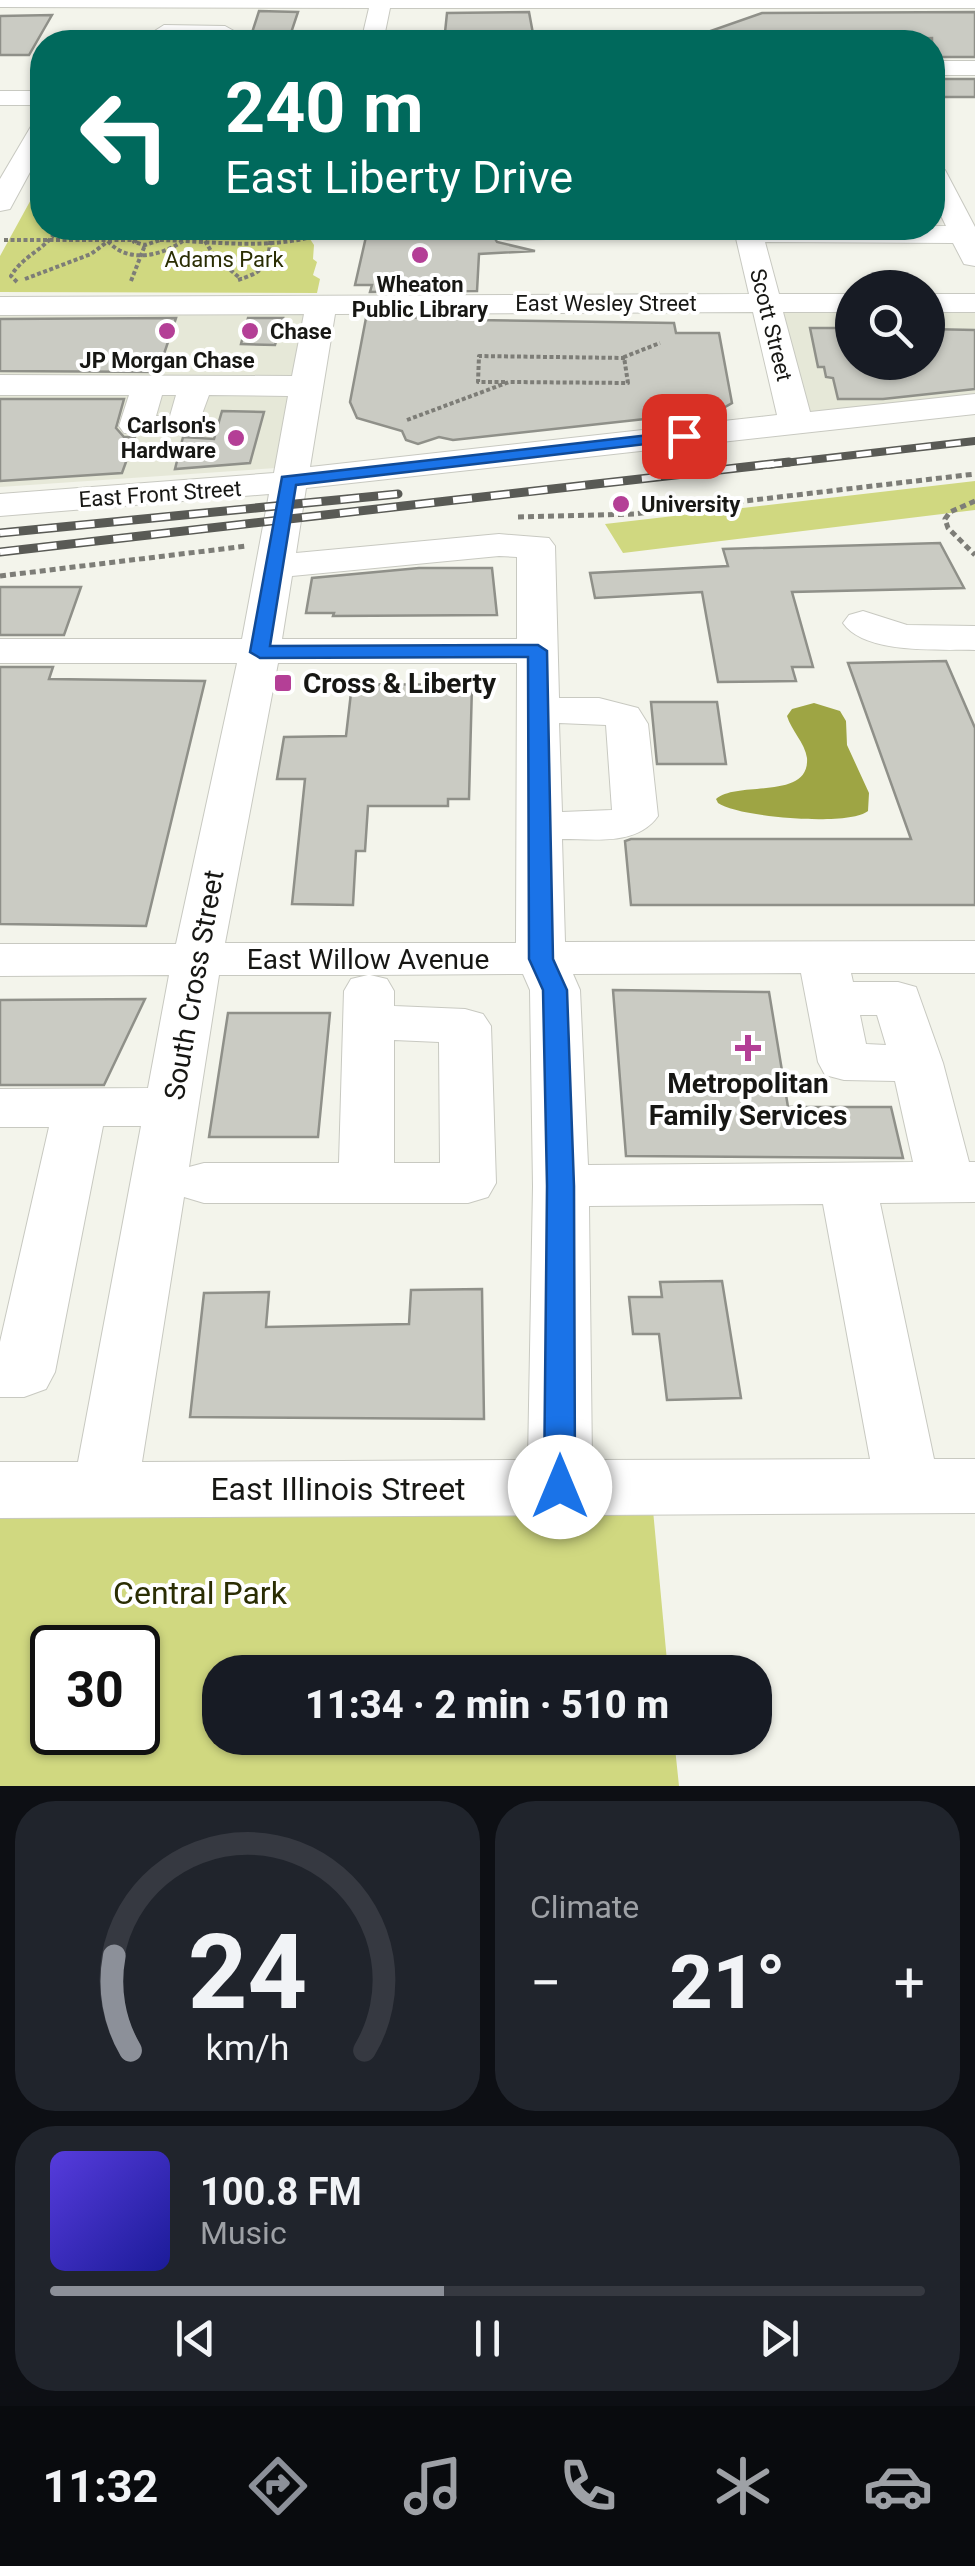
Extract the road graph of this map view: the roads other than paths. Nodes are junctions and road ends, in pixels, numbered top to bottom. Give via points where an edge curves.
1 (0, 1) edge
2 (380, 1) edge
3 (691, 1) edge
4 (975, 2) edge
5 (111, 7) edge
6 (698, 29) dead end
7 (374, 30) edge
8 (966, 68) edge
9 (0, 98) edge
10 (30, 98) edge
11 (975, 98) edge
12 (20, 175) edge
13 (949, 183) edge
14 (0, 204) edge
15 (744, 240) edge
16 (905, 240) edge
17 (971, 244) edge
18 (8, 294) edge
19 (766, 303) junction
20 (835, 303) edge
21 (945, 303) edge
22 (975, 303) edge
23 (320, 304) junction
24 (308, 375) junction
25 (0, 385) edge
26 (109, 385) junction
27 (149, 385) junction
28 (190, 385) junction
29 (975, 404) edge
30 (796, 423) junction
31 (157, 434) junction
32 (288, 481) junction
33 (0, 505) edge
34 (257, 556) junction
35 (863, 624) dead end
36 (975, 638) edge
37 (0, 651) edge
38 (538, 651) junction
39 (260, 652) junction
40 (538, 710) junction
41 (540, 825) junction
42 (975, 957) edge
43 (197, 959) junction
44 (370, 959) junction
45 (541, 959) junction
46 (0, 960) edge
47 (827, 978) junction
48 (370, 1022) junction
49 (171, 1107) junction
50 (0, 1108) edge
51 (80, 1108) junction
52 (366, 1182) junction
53 (847, 1182) junction
54 (960, 1182) edge
55 (204, 1183) dead end
56 (561, 1186) junction
57 (0, 1372) edge
58 (907, 1486) junction
59 (975, 1486) edge
60 (560, 1487) junction
61 (0, 1490) edge
62 (105, 1490) junction

1 - 5 street
2 - 3 street
2 - 5 street
2 - 7 street
3 - 4 street
3 - 6 street
8 - 11 street
9 - 10 street
12 - 14 street
13 - 17 street
15 - 19 street, Scott Street
16 - 17 street
18 - 23 street, East Wesley Street
19 - 20 street, East Wesley Street
19 - 23 street, East Wesley Street
19 - 30 street, Scott Street
21 - 22 street
23 - 24 street, South Cross Street
24 - 28 street
24 - 32 street, South Cross Street
25 - 26 street
26 - 27 street
26 - 31 street via 100,418
27 - 28 street
27 - 31 street
28 - 31 street via 184,426
29 - 30 street, East Front Street
30 - 32 street, East Front Street
32 - 33 street, East Front Street
32 - 34 street, South Cross Street
34 - 38 street via 536,546
34 - 39 street, South Cross Street
35 - 36 street via 903,637
37 - 39 street
38 - 39 street
38 - 40 street
39 - 43 street, South Cross Street
40 - 41 street
40 - 41 street via 623,717 635,816 604,826
41 - 45 street
42 - 47 street, East Willow Avenue
43 - 44 street, East Willow Avenue
43 - 46 street, East Willow Avenue
43 - 49 street, South Cross Street
44 - 45 street, East Willow Avenue
44 - 48 street
45 - 47 street, East Willow Avenue
45 - 56 street via 555,990
47 - 54 street via 844,1062 917,1063
48 - 52 street
48 - 52 street via 465,1026 468,1183
49 - 51 street
49 - 62 street, South Cross Street
50 - 51 street
51 - 57 street via 24,1372
52 - 55 street
53 - 54 street
53 - 56 street
53 - 58 street
56 - 60 street
58 - 59 street, East Illinois Street
58 - 60 street, East Illinois Street
60 - 62 street, East Illinois Street
61 - 62 street, East Illinois Street

